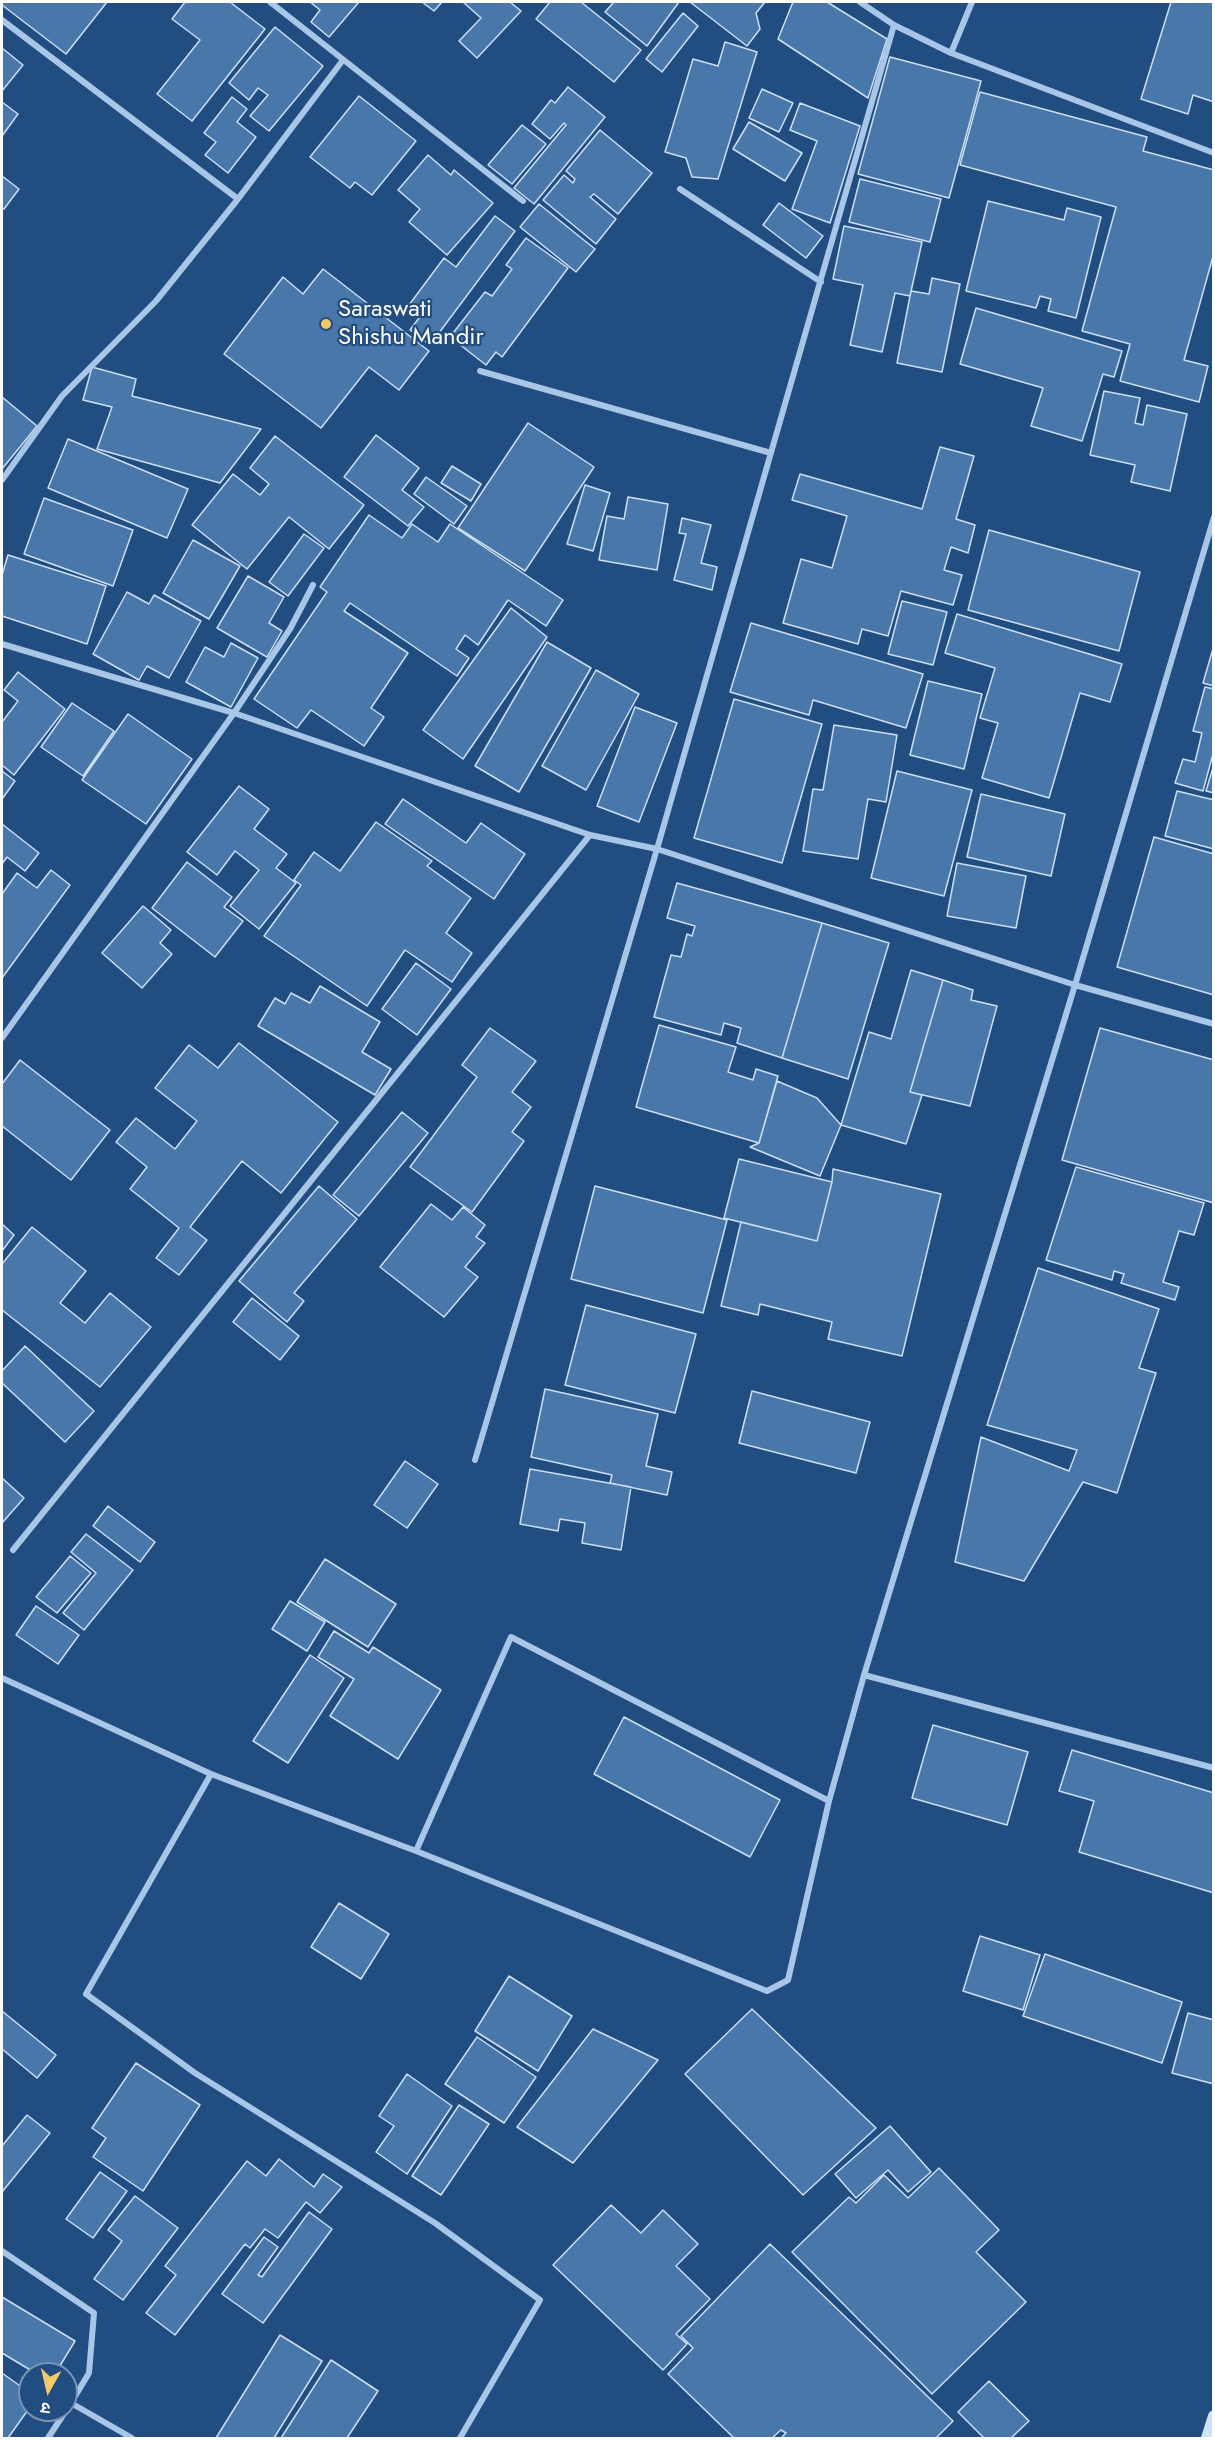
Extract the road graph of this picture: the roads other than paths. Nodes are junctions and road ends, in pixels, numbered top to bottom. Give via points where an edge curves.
1 (270, 2) edge
2 (861, 2) edge
3 (972, 2) edge
4 (2, 20) edge
5 (894, 25) junction
6 (951, 53) junction
7 (343, 60) junction
8 (1214, 153) edge
9 (680, 189) dead end
10 (238, 199) junction
11 (523, 201) dead end
12 (820, 282) junction
13 (480, 371) dead end
14 (771, 453) junction
15 (2, 480) edge
16 (1214, 517) edge
17 (313, 585) dead end
18 (2, 644) edge
19 (234, 713) junction
20 (590, 835) junction
21 (657, 849) junction
22 (1075, 985) junction
23 (1214, 1024) edge
24 (2, 1038) edge
25 (475, 1460) dead end
26 (13, 1550) dead end
27 (864, 1675) junction
28 (2, 1678) edge
29 (1214, 1768) edge
30 (211, 1774) junction
31 (830, 1801) junction
32 (416, 1851) junction
33 (2, 2251) edge
34 (78, 2391) edge
35 (78, 2407) edge
36 (1214, 2416) edge
37 (59, 2422) edge
38 (48, 2439) edge
39 (132, 2439) edge
40 (460, 2439) edge
41 (1207, 2439) edge

1 - 7 street
2 - 5 street
3 - 6 street
4 - 10 street
5 - 6 street
5 - 12 street
6 - 8 street
7 - 10 street
7 - 11 street
9 - 12 street
10 - 15 street via 156,301 62,396
12 - 14 street
13 - 14 street
14 - 21 street
16 - 22 street
17 - 19 street via 290,629
18 - 19 street
19 - 20 street
19 - 24 street
20 - 21 street
20 - 26 street
21 - 22 street
21 - 25 street
22 - 23 street
22 - 27 street
27 - 29 street
27 - 31 street
28 - 30 street
30 - 32 street
30 - 40 street via 86,1994 195,2073 435,2223 540,2300
31 - 32 street via 788,1980 766,1991
31 - 32 street via 511,1637
33 - 34 street via 94,2313 89,2373
35 - 39 street
36 - 41 main road
37 - 38 street

